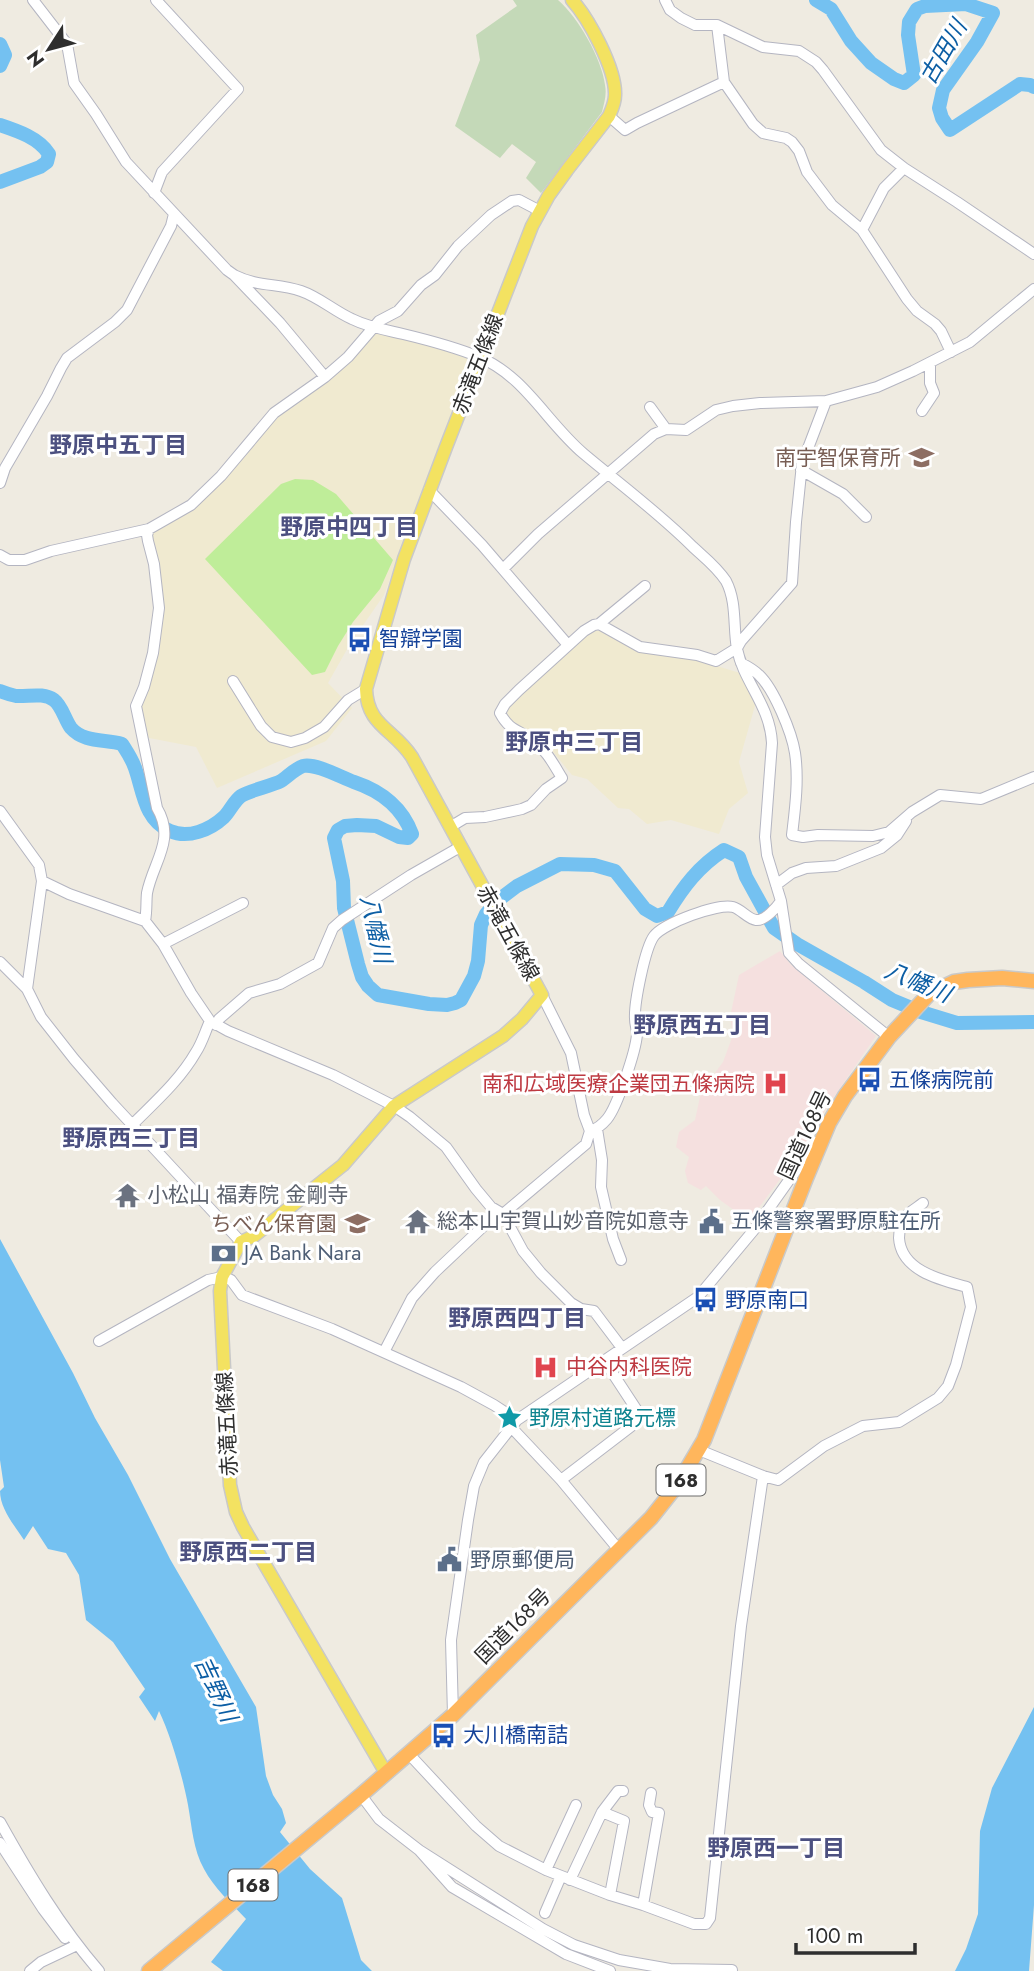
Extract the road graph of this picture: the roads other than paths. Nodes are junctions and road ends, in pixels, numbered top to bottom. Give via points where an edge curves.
1 (33, 0) edge
2 (156, 0) edge
3 (572, 0) edge
4 (665, 0) edge
5 (717, 24) junction
6 (724, 82) junction
7 (608, 116) junction
8 (904, 168) junction
9 (154, 193) junction
10 (540, 211) junction
11 (174, 214) junction
12 (862, 230) junction
13 (1034, 254) edge
14 (234, 275) junction
15 (1034, 289) edge
16 (375, 327) junction
17 (951, 352) junction
18 (481, 358) junction
19 (930, 363) junction
20 (325, 376) junction
21 (826, 401) junction
22 (650, 407) dead end
23 (922, 411) dead end
24 (666, 429) junction
25 (801, 470) junction
26 (609, 472) junction
27 (0, 483) edge
28 (429, 491) junction
29 (866, 517) dead end
30 (149, 529) junction
31 (0, 555) edge
32 (503, 569) junction
33 (645, 586) dead end
34 (599, 624) junction
35 (568, 645) junction
36 (737, 648) junction
37 (741, 663) junction
38 (233, 681) dead end
39 (366, 689) junction
40 (1034, 777) edge
41 (0, 811) edge
42 (912, 812) junction
43 (450, 827) junction
44 (460, 847) junction
45 (41, 881) junction
46 (776, 885) junction
47 (243, 904) dead end
48 (778, 912) junction
49 (145, 921) junction
50 (163, 944) junction
51 (0, 962) edge
52 (1034, 981) edge
53 (27, 989) junction
54 (542, 995) junction
55 (213, 1023) junction
56 (889, 1037) junction
57 (394, 1105) junction
58 (829, 1123) junction
59 (133, 1124) junction
60 (593, 1130) junction
61 (923, 1203) dead end
62 (503, 1214) junction
63 (241, 1242) junction
64 (621, 1260) dead end
65 (222, 1278) junction
66 (99, 1341) dead end
67 (622, 1348) junction
68 (384, 1352) junction
69 (604, 1360) junction
70 (514, 1423) junction
71 (699, 1450) junction
72 (763, 1476) junction
73 (561, 1480) junction
74 (619, 1550) junction
75 (453, 1715) junction
76 (408, 1754) junction
77 (387, 1773) junction
78 (623, 1791) dead end
79 (651, 1793) dead end
80 (359, 1797) junction
81 (576, 1805) dead end
82 (602, 1812) junction
83 (0, 1822) edge
84 (0, 1843) edge
85 (419, 1850) junction
86 (3, 1857) edge
87 (547, 1870) junction
88 (566, 1878) junction
89 (610, 1895) junction
90 (643, 1905) junction
91 (545, 1913) dead end
92 (75, 1945) junction
93 (732, 1970) edge
94 (30, 1971) edge
95 (99, 1971) edge
96 (149, 1971) edge
97 (610, 1971) edge

1 - 9 street via 67,44 79,92 126,162
2 - 9 street via 238,89 162,172
3 - 7 main road, 赤滝五條線 via 596,35 614,83
4 - 5 street via 681,19 695,25
5 - 6 street
5 - 8 street via 763,47 799,51 816,62 881,150
6 - 7 street via 625,130
6 - 12 street via 762,133 792,142 832,205
7 - 10 main road, 赤滝五條線
8 - 12 street via 884,188
8 - 13 street
9 - 11 street
10 - 16 street via 519,200 491,215 398,311
10 - 18 main road, 赤滝五條線
11 - 14 street
11 - 27 street via 127,310 67,358
12 - 17 street via 907,299 941,331
14 - 16 street via 304,292 352,320
14 - 20 street
15 - 17 street via 970,342
16 - 18 street
16 - 20 street
17 - 19 street
18 - 26 street via 524,389 582,453
18 - 28 main road, 赤滝五條線
19 - 21 street via 877,387
19 - 23 street via 934,393
20 - 30 street via 274,413 191,505
21 - 24 street via 733,406 716,410 686,430
21 - 25 street
22 - 24 street
24 - 26 street
25 - 29 street via 843,494
25 - 36 street via 792,583
26 - 32 street
26 - 36 street via 718,569 728,585
28 - 32 street
28 - 39 main road, 赤滝五條線
30 - 31 street via 25,560
30 - 49 street via 159,608 153,653 136,706 164,824 163,849 147,895
32 - 35 street
33 - 34 street
34 - 35 street
34 - 36 street via 640,647 716,661
35 - 43 street via 500,713 506,725 547,754 562,778 522,809 465,818
36 - 37 street
37 - 42 street via 760,676 789,730 795,754 792,835 873,836 889,832
37 - 46 street via 771,729 765,837
38 - 39 street via 261,726 272,737 291,741 324,727 348,700
39 - 43 main road, 赤滝五條線 via 369,710 406,747
40 - 42 street via 981,799 940,795
41 - 45 street via 39,865
42 - 46 street via 898,835 881,848 836,866 806,867
43 - 44 main road, 赤滝五條線
44 - 54 main road, 赤滝五條線
44 - 55 street via 333,928 318,963 279,984 249,993
45 - 49 street
45 - 53 street
46 - 48 street
47 - 50 street
48 - 56 street via 789,953
48 - 60 street via 755,920 725,906 674,923 655,935 645,956 628,1072 608,1118
49 - 50 street
50 - 55 street
51 - 53 street
52 - 56 highway, 国道168号 / 168 via 954,982 929,994
53 - 59 street via 41,1017
54 - 57 main road, 赤滝五條線 via 503,1035
54 - 60 street via 571,1053 584,1115
55 - 57 street
55 - 59 street via 187,1067
56 - 58 highway, 国道168号 / 168
57 - 62 street via 446,1147 491,1207
57 - 63 main road, 赤滝五條線 via 336,1171
58 - 67 street via 753,1231 698,1297
58 - 71 highway, 国道168号 / 168
59 - 63 street
60 - 62 street via 586,1143
60 - 64 street via 602,1160 601,1187 612,1239
61 - 72 street via 905,1217 898,1234 900,1249 912,1265 937,1279 967,1287 971,1307 948,1386 938,1398 899,1422 863,1426 824,1446 778,1480
62 - 67 street via 541,1273 571,1303 594,1311
62 - 68 street via 489,1221 412,1298
63 - 65 main road, 赤滝五條線
65 - 66 street via 208,1280
65 - 68 street via 231,1280 242,1295
65 - 77 main road, 赤滝五條線 via 230,1485 236,1511
67 - 69 street
68 - 70 street via 494,1405
69 - 70 street
69 - 73 street via 642,1418
70 - 73 street
70 - 75 street via 484,1462 474,1486 451,1640
71 - 72 street
71 - 74 highway, 国道168号 / 168 via 651,1518
72 - 90 street via 740,1638 710,1918 706,1924 694,1924
73 - 74 street
74 - 75 highway, 国道168号 / 168
75 - 76 highway, 国道168号 / 168
76 - 77 highway, 国道168号 / 168
76 - 87 street via 499,1846
77 - 80 highway, 国道168号 / 168
78 - 82 street via 618,1791
79 - 90 street via 649,1805 652,1812 659,1812
80 - 85 street
80 - 96 highway, 国道168号 / 168
81 - 87 street
82 - 88 street
82 - 89 street via 624,1821
83 - 92 street
84 - 86 street
85 - 93 street via 574,1945 619,1961 670,1969
85 - 97 street via 452,1887 475,1902 566,1954
86 - 92 street
87 - 88 street
88 - 89 street
88 - 91 street
89 - 90 street
92 - 94 street
92 - 95 street

